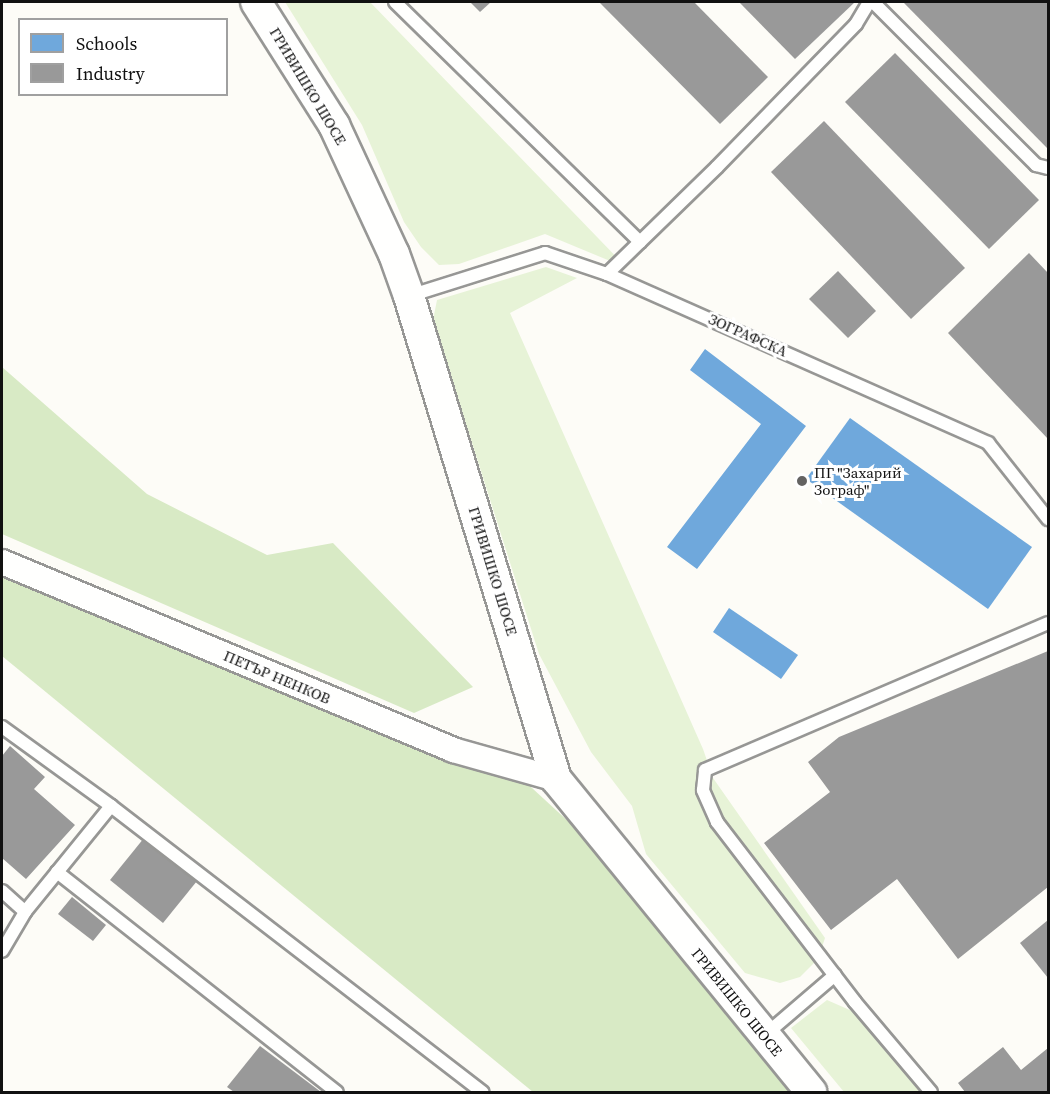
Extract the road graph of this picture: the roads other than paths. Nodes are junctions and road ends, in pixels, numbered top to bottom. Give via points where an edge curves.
1 (256, 2) edge
2 (394, 2) edge
3 (871, 2) edge
4 (1048, 168) edge
5 (640, 242) junction
6 (608, 274) junction
7 (409, 296) junction
8 (1048, 519) edge
9 (2, 562) edge
10 (1048, 623) edge
11 (2, 727) edge
12 (556, 779) junction
13 (111, 806) junction
14 (57, 872) junction
15 (2, 891) edge
16 (25, 912) junction
17 (2, 951) edge
18 (835, 975) junction
19 (771, 1030) junction
20 (338, 1092) edge
21 (483, 1092) edge
22 (811, 1092) edge
23 (931, 1092) edge

1 - 7 street, ГРИВИШКО ШОСЕ via 334,125 394,254
2 - 5 lane
3 - 4 lane via 1036,165
3 - 5 lane via 856,24
5 - 6 lane
6 - 7 lane, ЗОГРАФСКА via 545,253
6 - 8 lane, ЗОГРАФСКА via 988,443
7 - 12 street, ГРИВИШКО ШОСЕ
9 - 12 street, ПЕТЪР НЕНКОВ via 453,750
10 - 18 lane via 705,770 703,790 717,822
11 - 13 lane
12 - 19 street, ГРИВИШКО ШОСЕ
13 - 14 lane
13 - 21 lane
14 - 16 lane
14 - 20 lane
15 - 16 lane
16 - 17 lane
18 - 19 lane
18 - 23 lane
19 - 22 street, ГРИВИШКО ШОСЕ

